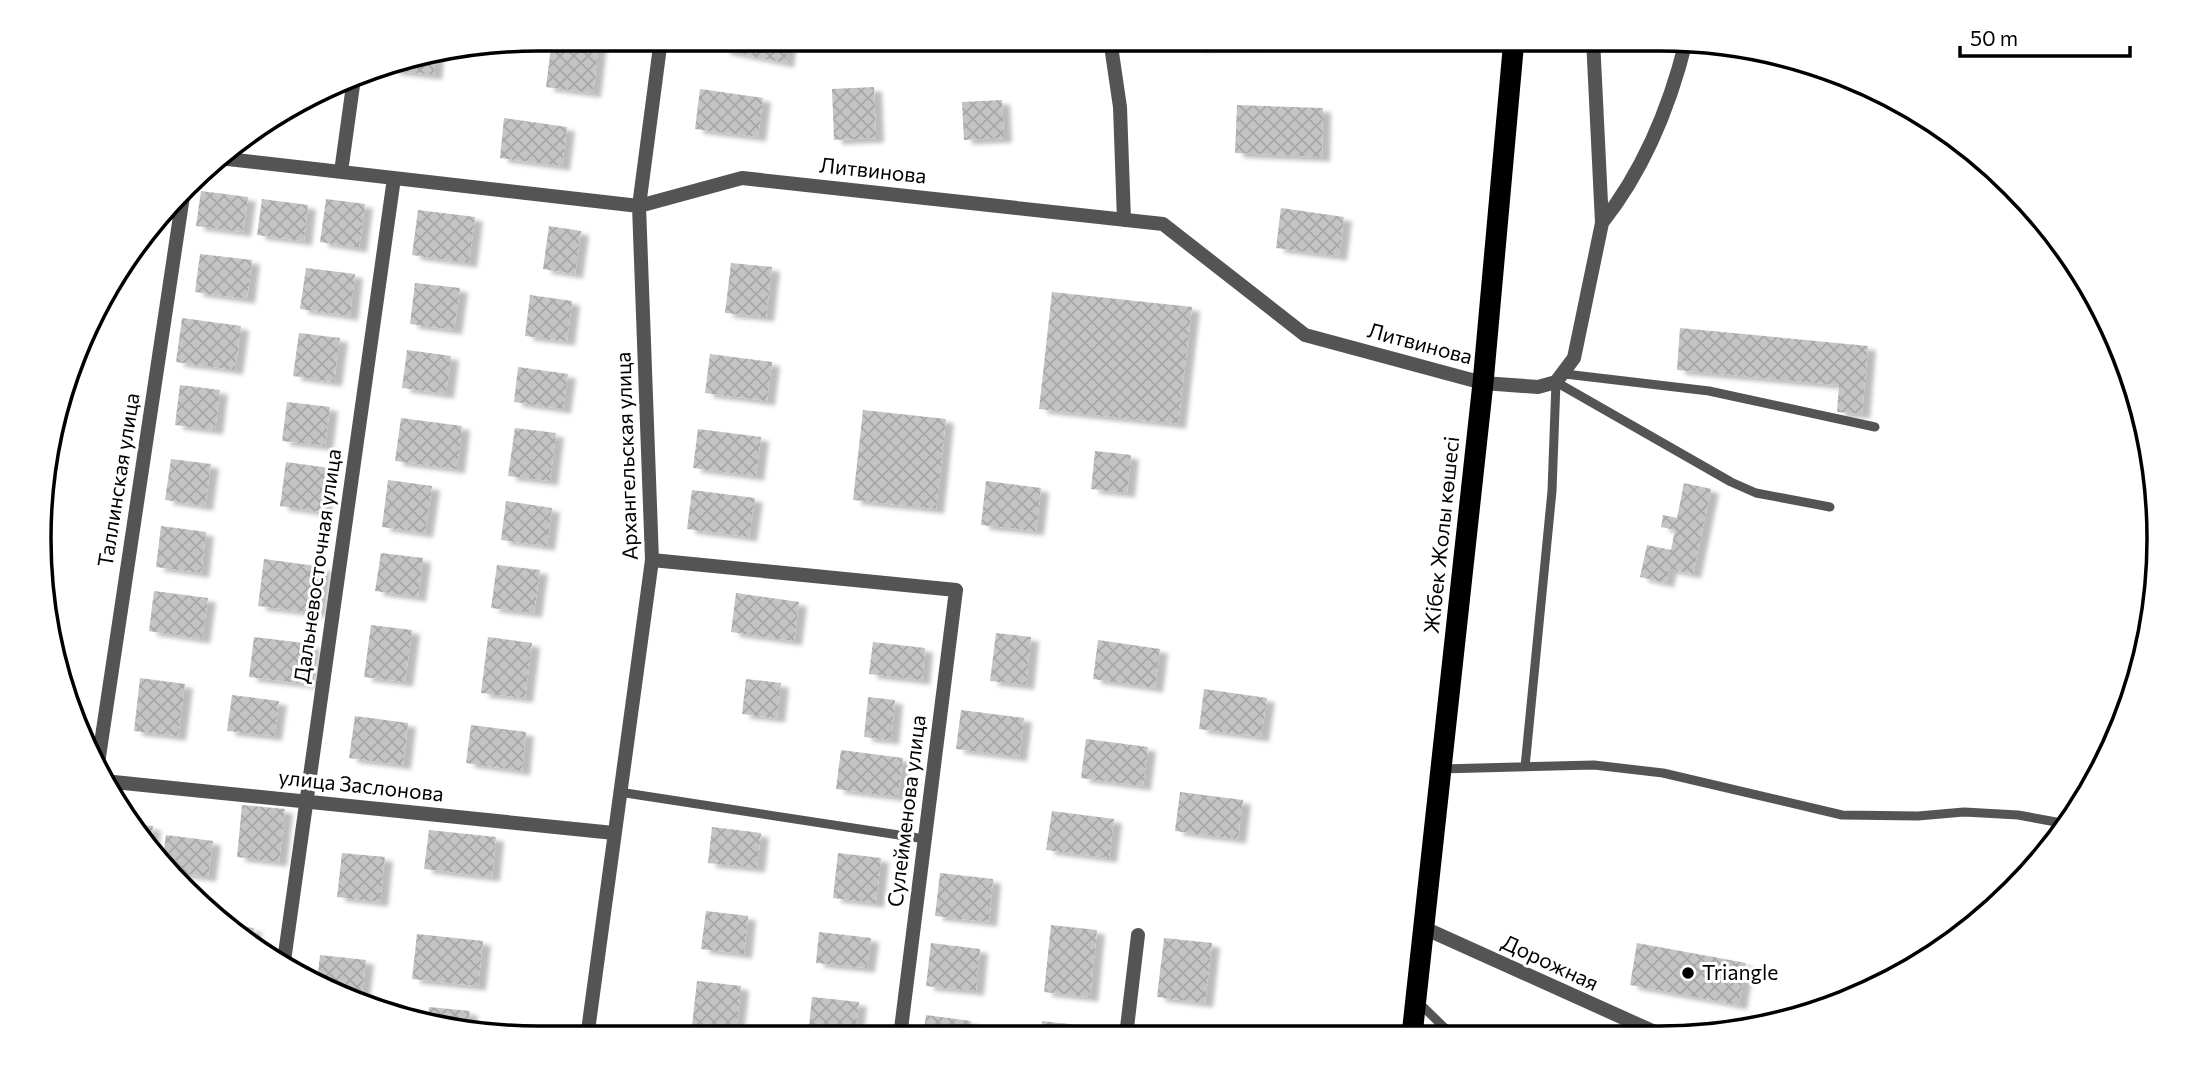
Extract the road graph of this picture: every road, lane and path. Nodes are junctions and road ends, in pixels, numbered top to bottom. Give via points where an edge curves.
1 (659, 51) edge
2 (1113, 51) edge
3 (1513, 51) edge
4 (1594, 51) edge
5 (1683, 52) edge
6 (353, 88) edge
7 (233, 160) edge
8 (341, 172) junction
9 (394, 178) junction
10 (639, 206) junction
11 (181, 207) edge
12 (1124, 220) junction
13 (1602, 223) junction
14 (1560, 378) junction
15 (1483, 383) junction
16 (1875, 427) dead end
17 (1830, 507) dead end
18 (652, 560) junction
19 (100, 751) edge
20 (1525, 767) junction
21 (1441, 769) junction
22 (117, 783) edge
23 (618, 792) junction
24 (306, 802) junction
25 (2056, 822) edge
26 (614, 833) junction
27 (925, 839) junction
28 (1424, 928) junction
29 (1138, 935) dead end
30 (285, 955) edge
31 (1416, 1000) junction
32 (589, 1026) edge
33 (901, 1026) edge
34 (1127, 1026) edge
35 (1413, 1026) edge
36 (1443, 1026) edge
37 (1641, 1026) edge

1 - 10 street, Архангельская улица
2 - 12 street via 1120,107
3 - 15 highway, Жібек Жолы көшесі
4 - 13 street
5 - 13 street via 1665,113 1626,193
6 - 8 street
7 - 8 street, Литвинова
8 - 9 street, Литвинова
9 - 10 street, Литвинова
9 - 24 street, Дальневосточная улица
10 - 12 street, Литвинова via 741,178
10 - 18 street, Архангельская улица
11 - 19 street, Таллинская улица
12 - 15 street, Литвинова via 1163,224 1305,335
13 - 14 street via 1574,358
14 - 15 street, Литвинова via 1538,387
14 - 16 lane via 1709,391
14 - 17 lane via 1731,482 1756,493
14 - 20 lane
15 - 21 highway, Жібек Жолы көшесі
18 - 23 street, Архангельская улица
18 - 27 street, Сулейменова улица via 956,590
20 - 21 lane
20 - 25 lane via 1594,765 1663,774 1842,815 1964,812
21 - 28 highway, Жібек Жолы көшесі
22 - 24 street, улица Заслонова
23 - 26 street, Архангельская улица
23 - 27 lane
24 - 26 street, улица Заслонова
24 - 30 street, Дальневосточная улица
26 - 32 street, Архангельская улица
27 - 33 street, Сулейменова улица
28 - 31 highway, Жібек Жолы көшесі
28 - 37 street, Дорожная
29 - 34 street
31 - 35 highway, Жібек Жолы көшесі
31 - 36 lane

